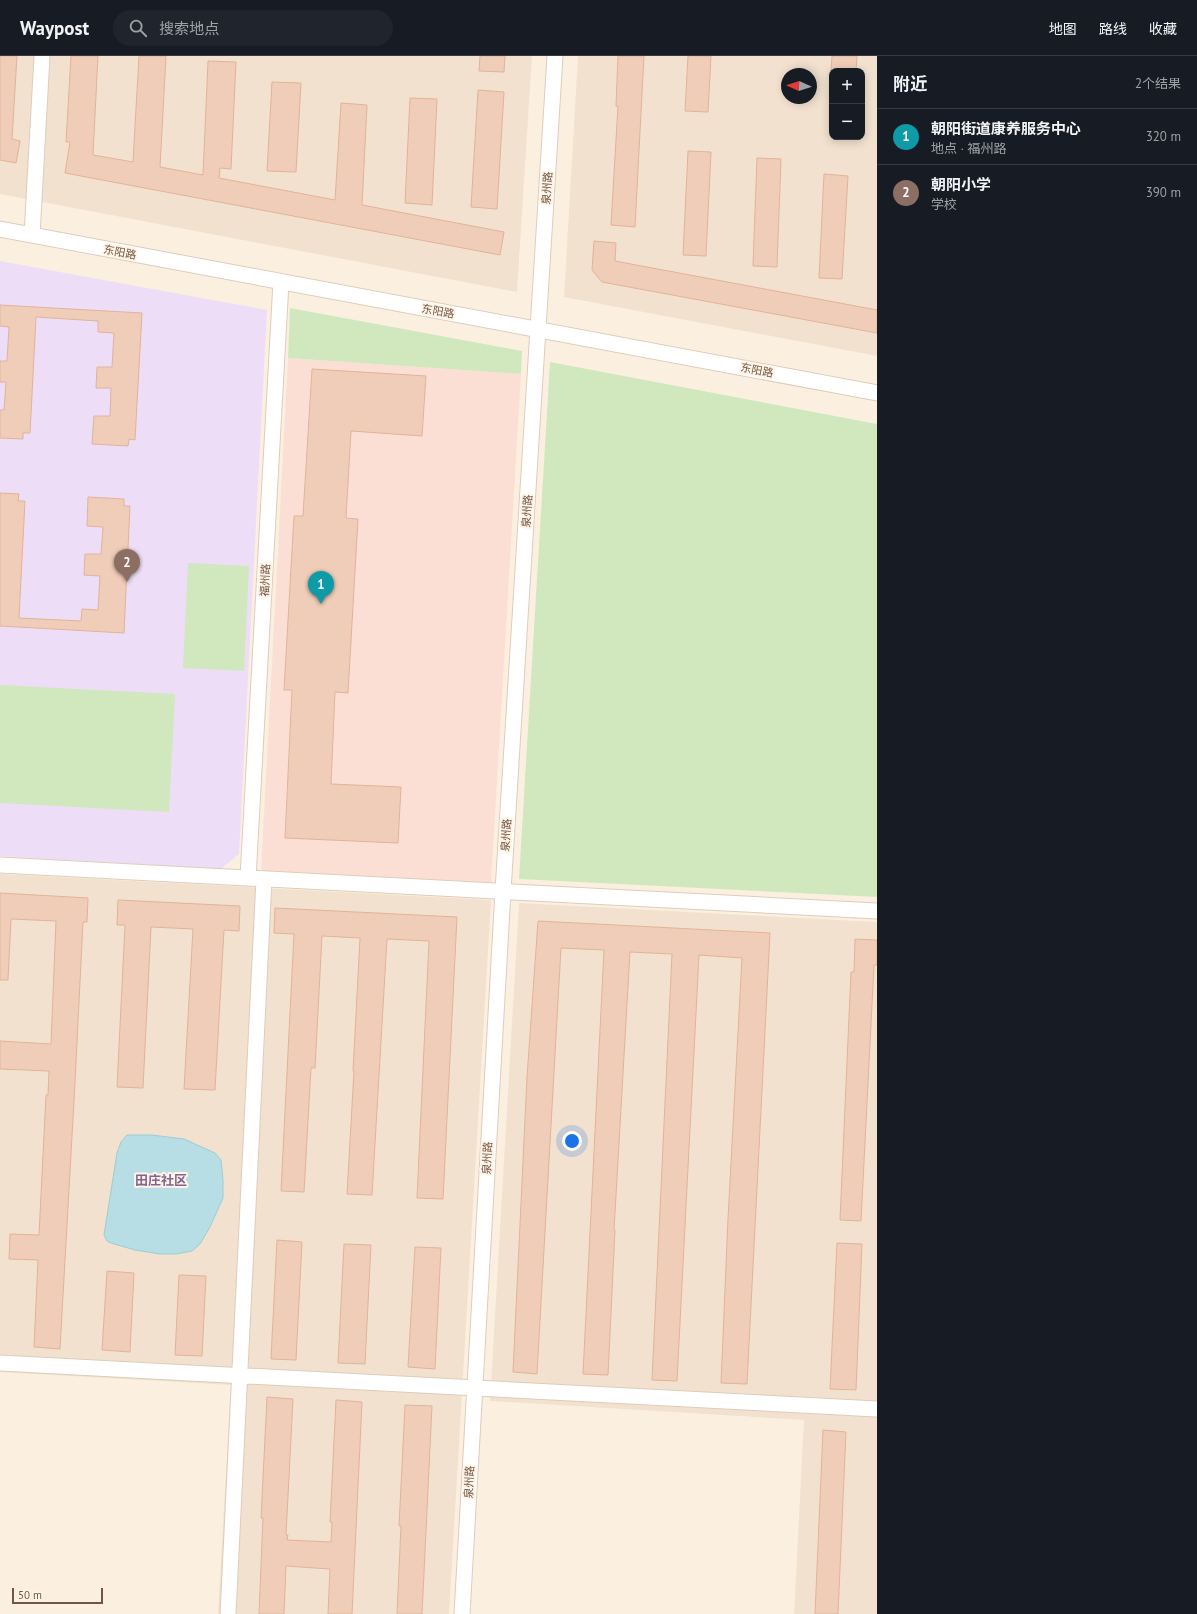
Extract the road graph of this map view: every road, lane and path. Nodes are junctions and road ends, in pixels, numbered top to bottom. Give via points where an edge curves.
1 (42, 56) edge
2 (556, 56) edge
3 (0, 229) edge
4 (32, 235) junction
5 (281, 282) junction
6 (538, 329) junction
7 (877, 393) edge
8 (0, 865) edge
9 (248, 878) junction
10 (264, 879) junction
11 (503, 891) junction
12 (877, 911) edge
13 (0, 1363) edge
14 (240, 1375) junction
15 (474, 1387) junction
16 (877, 1409) edge
17 (228, 1614) edge
18 (462, 1614) edge

1 - 4 street
2 - 6 street, 泉州路
3 - 4 street, 东阳路
4 - 5 street, 东阳路
5 - 6 street, 东阳路
5 - 9 street, 福州路
6 - 7 street, 东阳路
6 - 11 street, 泉州路
8 - 9 street
9 - 10 street
10 - 11 street
10 - 14 street
11 - 12 street
11 - 15 street, 泉州路
13 - 14 street
14 - 15 street
14 - 17 street
15 - 16 street
15 - 18 street, 泉州路

